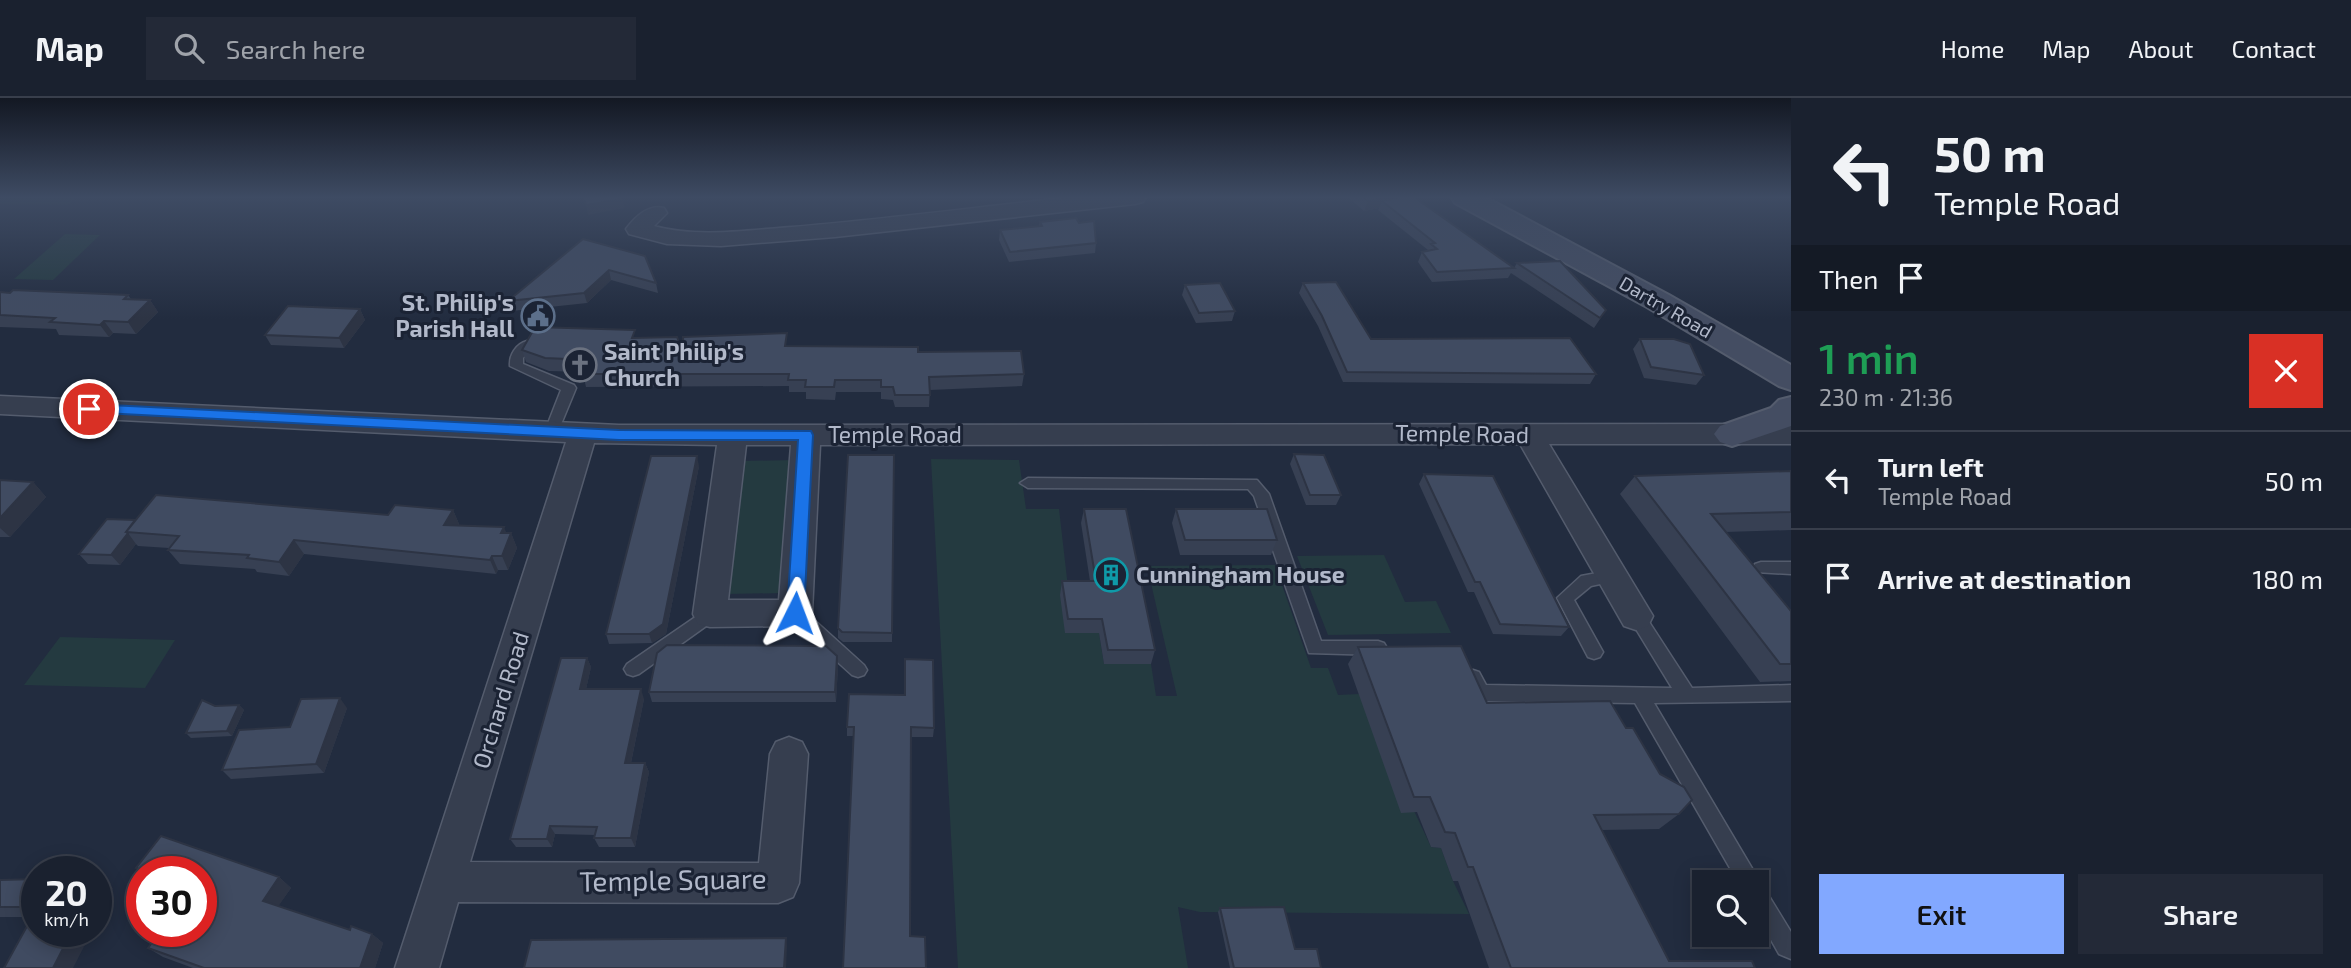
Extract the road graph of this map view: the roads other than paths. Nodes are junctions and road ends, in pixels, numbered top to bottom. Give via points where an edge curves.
1 (683, 238) edge
2 (739, 238) edge
3 (1540, 238) edge
4 (527, 345) edge
5 (1791, 388) edge
6 (0, 405) edge
7 (567, 432) junction
8 (1732, 434) junction
9 (1791, 434) edge
10 (806, 435) junction
11 (1529, 435) junction
12 (733, 436) junction
13 (1028, 483) dead end
14 (1761, 568) dead end
15 (1791, 568) edge
16 (1613, 576) junction
17 (795, 613) junction
18 (710, 614) junction
19 (1636, 616) joint
20 (1394, 648) edge
21 (1594, 652) dead end
22 (1465, 659) edge
23 (633, 669) dead end
24 (858, 670) dead end
25 (1791, 693) edge
26 (1640, 695) junction
27 (1687, 696) junction
28 (789, 754) dead end
29 (1742, 870) edge
30 (445, 882) junction
31 (1769, 915) edge
32 (1791, 948) edge
33 (418, 968) edge

1 - 2 street
3 - 5 main road, Dartry Road via 1658,301
4 - 7 lane via 516,357 517,366 569,388
5 - 8 main road via 1783,416
6 - 7 street, Temple Road
7 - 12 street, Temple Road
7 - 30 street, Orchard Road
8 - 9 street, Temple Road
8 - 11 street, Temple Road
10 - 11 street, Temple Road
10 - 12 street, Temple Road
10 - 17 street
11 - 16 street
12 - 18 street
13 - 20 lane via 1252,484 1261,494 1315,648
14 - 15 lane
16 - 19 street
16 - 21 lane via 1587,580 1565,598
17 - 18 street
17 - 24 lane
18 - 23 lane
19 - 27 lane
22 - 26 lane via 1481,693
25 - 27 lane
26 - 27 lane
26 - 29 lane
28 - 30 street, Temple Square via 778,884
30 - 33 street, Orchard Road
31 - 32 lane

